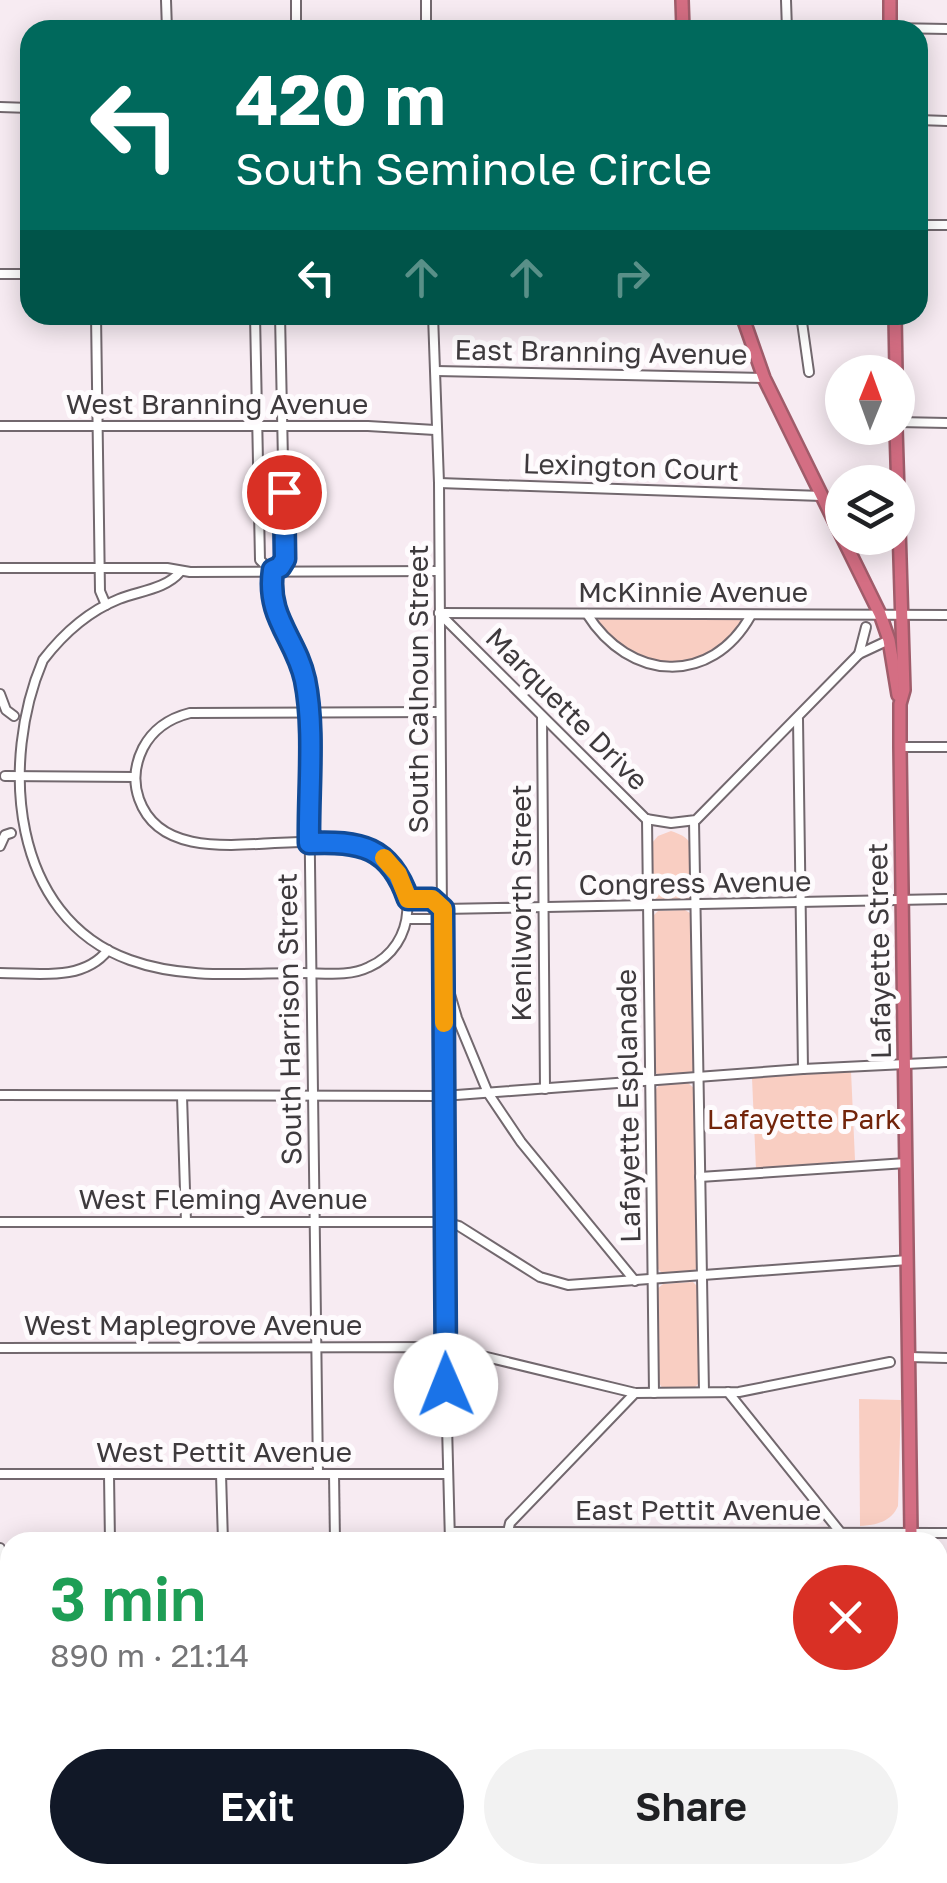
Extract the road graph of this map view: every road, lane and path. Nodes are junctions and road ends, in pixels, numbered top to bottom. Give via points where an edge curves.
1 (96, 325) edge
2 (255, 325) edge
3 (280, 325) edge
4 (434, 325) edge
5 (745, 325) edge
6 (802, 325) edge
7 (895, 325) edge
8 (896, 355) edge
9 (436, 371) junction
10 (808, 372) dead end
11 (764, 378) junction
12 (947, 422) edge
13 (915, 424) edge
14 (0, 426) edge
15 (258, 426) junction
16 (282, 426) junction
17 (98, 427) junction
18 (435, 430) junction
19 (897, 445) edge
20 (439, 483) junction
21 (822, 496) junction
22 (99, 567) junction
23 (0, 568) edge
24 (273, 570) junction
25 (439, 571) junction
26 (180, 572) junction
27 (106, 605) junction
28 (439, 614) junction
29 (588, 614) junction
30 (880, 614) junction
31 (901, 614) junction
32 (947, 614) edge
33 (751, 615) junction
34 (866, 627) dead end
35 (889, 640) junction
36 (859, 654) junction
37 (0, 694) edge
38 (900, 704) junction
39 (308, 712) junction
40 (438, 712) junction
41 (14, 716) junction
42 (542, 717) junction
43 (798, 719) junction
44 (12, 726) dead end
45 (900, 747) junction
46 (947, 748) edge
47 (5, 764) dead end
48 (6, 776) junction
49 (135, 777) junction
50 (6, 790) dead end
51 (8, 819) dead end
52 (648, 819) junction
53 (694, 820) junction
54 (11, 833) junction
55 (309, 843) junction
56 (0, 846) edge
57 (16, 846) dead end
58 (23, 860) dead end
59 (408, 899) junction
60 (947, 899) edge
61 (902, 900) junction
62 (801, 904) junction
63 (648, 906) junction
64 (696, 906) junction
65 (543, 907) junction
66 (443, 909) junction
67 (408, 919) junction
68 (108, 950) junction
69 (444, 970) junction
70 (0, 973) edge
71 (311, 974) junction
72 (456, 1018) junction
73 (444, 1020) junction
74 (906, 1062) junction
75 (947, 1062) edge
76 (803, 1069) junction
77 (698, 1078) junction
78 (650, 1082) junction
79 (545, 1088) junction
80 (488, 1093) junction
81 (0, 1096) edge
82 (182, 1096) junction
83 (312, 1096) junction
84 (443, 1096) junction
85 (906, 1163) junction
86 (700, 1177) junction
87 (0, 1222) edge
88 (186, 1222) junction
89 (314, 1222) junction
90 (445, 1222) junction
91 (908, 1260) junction
92 (701, 1276) junction
93 (653, 1280) junction
94 (635, 1281) junction
95 (445, 1346) junction
96 (0, 1348) edge
97 (315, 1348) junction
98 (910, 1357) junction
99 (947, 1358) edge
100 (890, 1362) dead end
101 (654, 1392) junction
102 (704, 1392) junction
103 (728, 1392) junction
104 (634, 1393) junction
105 (0, 1474) edge
106 (109, 1474) junction
107 (221, 1474) junction
108 (318, 1474) junction
109 (334, 1474) junction
110 (448, 1474) junction
111 (110, 1532) edge
112 (223, 1532) edge
113 (335, 1532) edge
114 (450, 1532) joint
115 (508, 1532) joint
116 (839, 1532) edge
117 (910, 1532) edge
118 (0, 1548) edge
119 (0, 1674) edge

1 - 17 street
2 - 15 street, South Harrison Street
3 - 16 street, South Harrison Street
4 - 9 street, South Calhoun Street
5 - 11 highway
6 - 10 street
7 - 8 highway
9 - 11 street, East Branning Avenue
9 - 18 street, South Calhoun Street
11 - 21 highway
12 - 13 street
14 - 17 street, West Branning Avenue
15 - 16 street, West Branning Avenue
15 - 17 street, West Branning Avenue
15 - 24 street, South Harrison Street via 260,560
16 - 18 street, West Branning Avenue
16 - 24 street, South Harrison Street via 285,559
17 - 22 street
18 - 20 street, South Calhoun Street
19 - 31 highway, Lafayette Street
20 - 21 street, Lexington Court
20 - 25 street, South Calhoun Street
21 - 30 highway
22 - 23 street
22 - 26 street
22 - 27 street
24 - 25 street
24 - 26 street
24 - 39 street, South Harrison Street via 275,611 300,664
25 - 28 street, South Calhoun Street
26 - 27 street via 166,584
27 - 41 street via 44,659
28 - 29 street, McKinnie Avenue
28 - 40 street, South Calhoun Street
28 - 42 street, Marquette Drive
29 - 33 street, McKinnie Avenue
29 - 33 street via 616,650 662,667 713,656
30 - 31 street, McKinnie Avenue
30 - 33 street, McKinnie Avenue
30 - 35 highway
31 - 32 street, McKinnie Avenue
31 - 38 highway, Lafayette Street
34 - 36 street
35 - 36 street
35 - 38 highway
36 - 43 street
37 - 41 street
38 - 45 highway, Lafayette Street
39 - 40 street
39 - 49 street via 182,714 148,739
39 - 55 street, South Harrison Street
40 - 66 street, South Calhoun Street
41 - 44 street
42 - 52 street, Marquette Drive
42 - 65 street, Kenilworth Street
43 - 53 street
43 - 62 street
45 - 46 street
45 - 61 highway, Lafayette Street
47 - 48 street
48 - 49 street
48 - 50 street
49 - 55 street via 147,814 175,838
51 - 54 street
52 - 53 street, Marquette Drive
52 - 63 street, Lafayette Esplanade
53 - 64 street
54 - 56 street
54 - 57 street
55 - 59 street via 356,844 378,853 394,868
55 - 71 street, South Harrison Street
58 - 68 street via 59,912
59 - 66 street via 432,899
59 - 67 street
60 - 61 street, Congress Avenue
61 - 62 street, Congress Avenue
61 - 74 highway, Lafayette Street
62 - 64 street, Congress Avenue
62 - 76 street
63 - 64 street, Congress Avenue
63 - 65 street, Congress Avenue
63 - 78 street, Lafayette Esplanade
64 - 77 street
65 - 66 street, Congress Avenue
65 - 79 street, Kenilworth Street
66 - 67 street via 432,918
66 - 69 street, South Calhoun Street
67 - 71 street via 394,948 376,964 351,973
68 - 70 street via 81,970
68 - 71 street via 182,972
69 - 72 street
69 - 73 street, South Calhoun Street
71 - 83 street, South Harrison Street
72 - 73 street
72 - 80 street
73 - 84 street, South Calhoun Street
74 - 75 street
74 - 76 street
74 - 85 highway, Lafayette Street
76 - 77 street
77 - 78 street
77 - 86 street
78 - 79 street
78 - 93 street, Lafayette Esplanade
79 - 80 street
80 - 84 street
80 - 94 street
81 - 82 street
82 - 83 street
82 - 88 street
83 - 84 street
83 - 89 street, South Harrison Street
84 - 90 street, South Calhoun Street
85 - 86 street
85 - 91 highway, Lafayette Street
86 - 92 street
87 - 88 street, West Fleming Avenue
88 - 89 street, West Fleming Avenue
89 - 90 street, West Fleming Avenue
89 - 97 street, South Harrison Street
90 - 94 street via 554,1283
90 - 95 street, South Calhoun Street
91 - 92 street
91 - 98 highway, Lafayette Street
92 - 93 street
92 - 102 street
93 - 94 street
93 - 101 street, Lafayette Esplanade
95 - 97 street, West Maplegrove Avenue
95 - 104 street, West Maplegrove Avenue
95 - 110 street, South Calhoun Street
96 - 97 street, West Maplegrove Avenue
97 - 108 street, South Harrison Street
98 - 99 street
98 - 117 highway, Lafayette Street
100 - 103 street, West Maplegrove Avenue
101 - 102 street, West Maplegrove Avenue
101 - 104 street, West Maplegrove Avenue
102 - 103 street, West Maplegrove Avenue
103 - 116 street
104 - 115 street via 510,1522
105 - 106 street, West Pettit Avenue
106 - 107 street, West Pettit Avenue
106 - 111 street
107 - 108 street, West Pettit Avenue
107 - 112 street
108 - 109 street, West Pettit Avenue
109 - 110 street, West Pettit Avenue
109 - 113 street
110 - 114 street, South Calhoun Street
114 - 115 street, East Pettit Avenue
118 - 119 street

